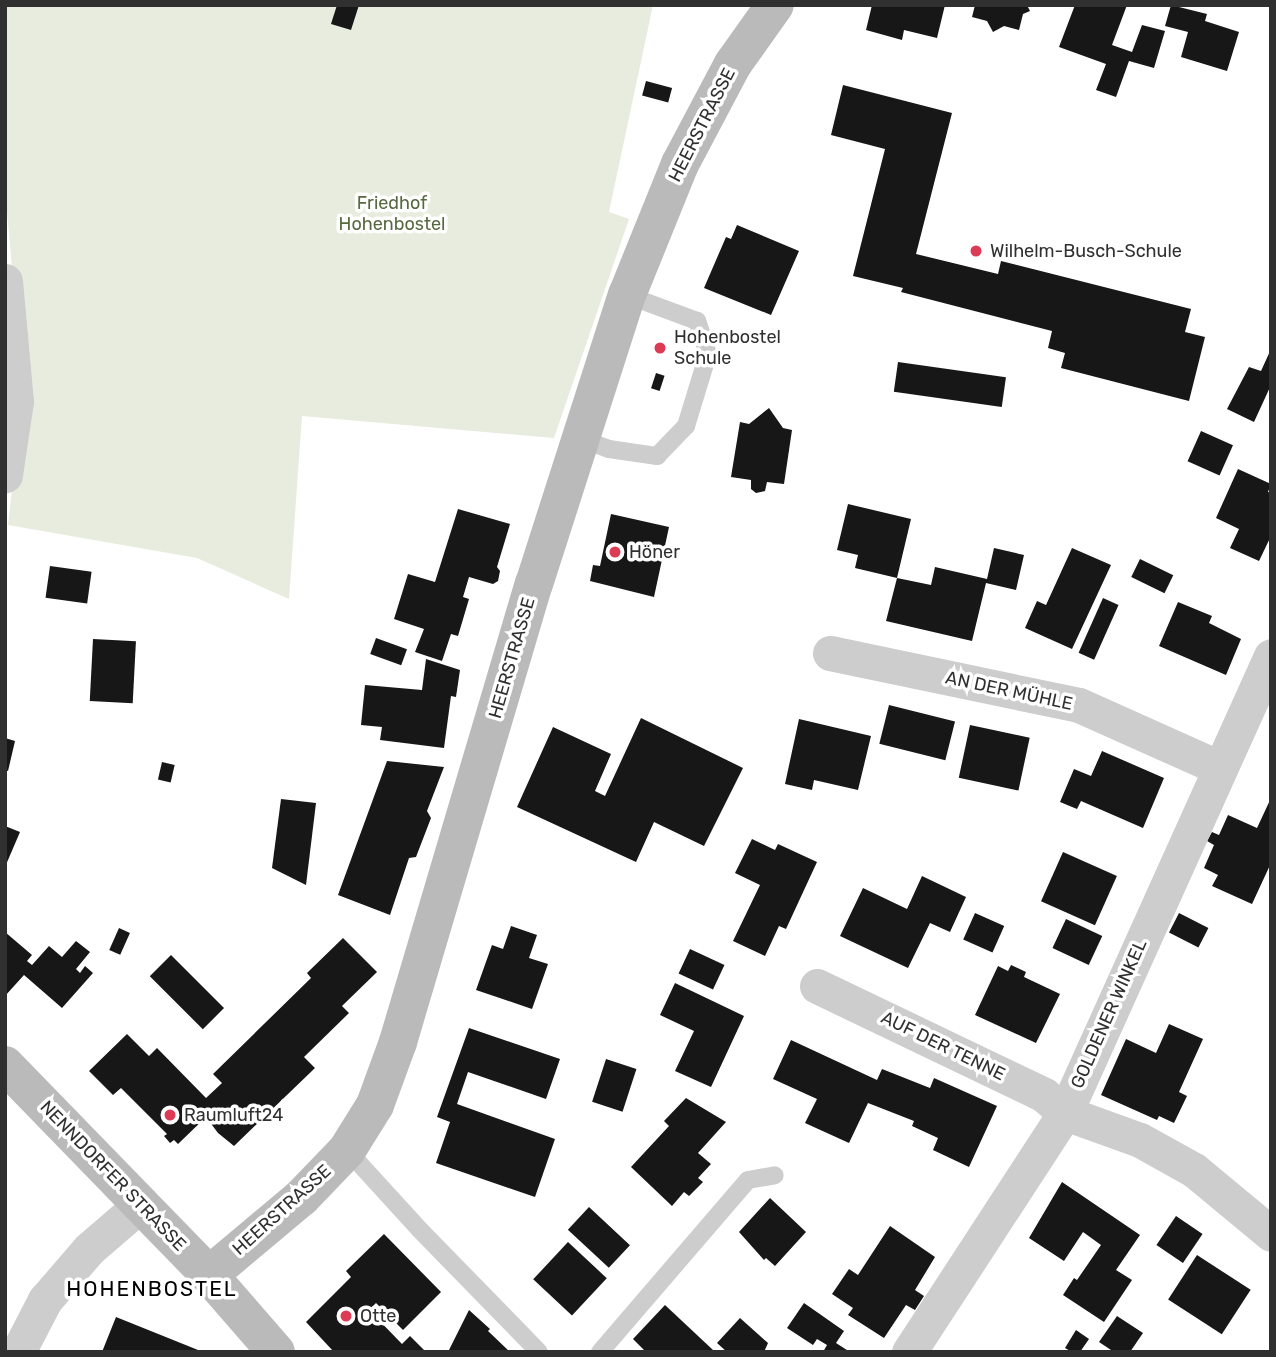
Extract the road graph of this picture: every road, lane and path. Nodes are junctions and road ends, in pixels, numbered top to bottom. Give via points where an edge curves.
1 (775, 5) edge
2 (5, 281) edge
3 (627, 295) junction
4 (579, 438) junction
5 (5, 475) edge
6 (830, 653) dead end
7 (1271, 656) edge
8 (1220, 768) junction
9 (817, 986) dead end
10 (5, 1065) edge
11 (1065, 1114) junction
12 (347, 1150) junction
13 (775, 1175) dead end
14 (140, 1205) junction
15 (1271, 1234) edge
16 (209, 1275) junction
17 (18, 1352) edge
18 (276, 1352) edge
19 (539, 1352) edge
20 (600, 1352) edge
21 (909, 1352) edge

1 - 3 street, HEERSTRASSE via 733,64 680,164
2 - 5 street via 16,401
3 - 4 street, HEERSTRASSE
3 - 4 lane via 696,321 708,354 686,426 657,456 609,449
4 - 12 street, HEERSTRASSE via 398,1042 375,1105
6 - 8 street, AN DER MÜHLE via 1079,705
7 - 8 street, GOLDENER WINKEL
8 - 11 street, GOLDENER WINKEL
9 - 11 street, AUF DER TENNE via 1044,1095
10 - 14 street, NENNDORFER STRASSE
11 - 15 street, AUF DER TENNE via 1140,1140 1194,1170
11 - 21 street, GOLDENER WINKEL
12 - 16 street, HEERSTRASSE via 302,1197
12 - 19 lane
13 - 20 lane via 748,1180
14 - 16 street, NENNDORFER STRASSE
14 - 17 street via 89,1249 45,1300
16 - 18 street, NENNDORFER STRASSE

